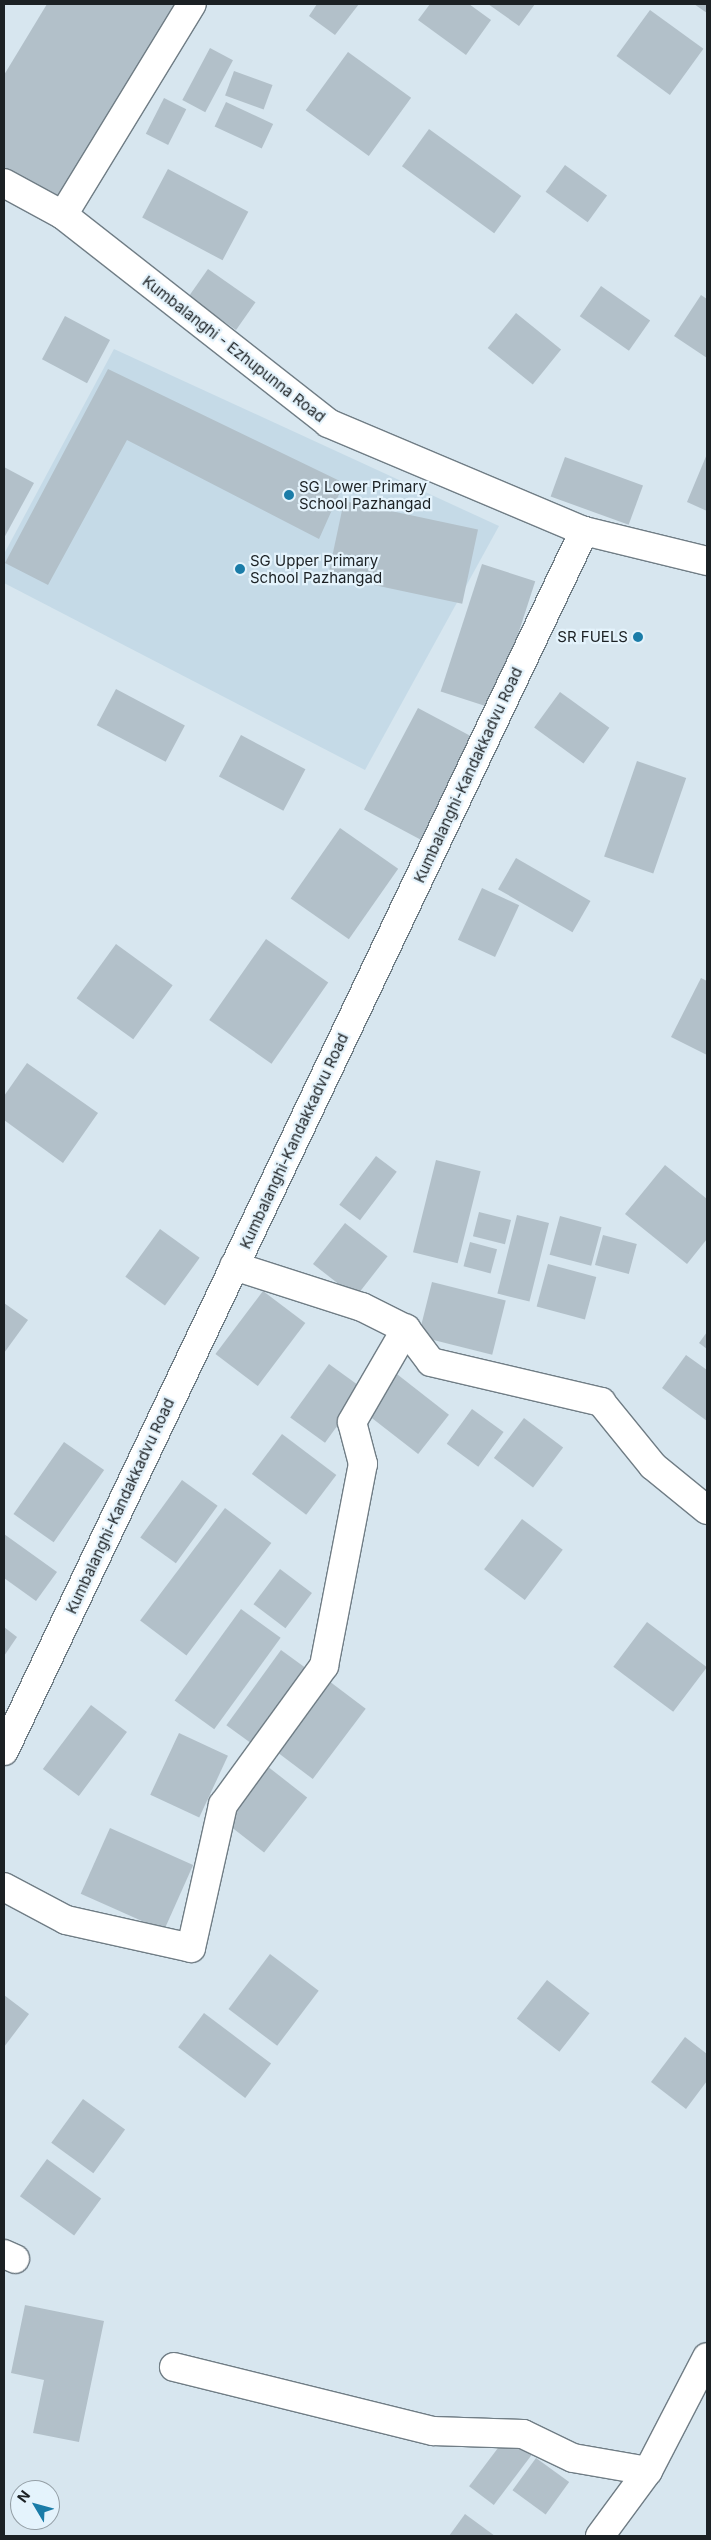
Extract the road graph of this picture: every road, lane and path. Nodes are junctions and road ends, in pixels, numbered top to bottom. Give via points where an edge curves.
1 (192, 4) edge
2 (4, 183) edge
3 (63, 214) junction
4 (584, 530) junction
5 (707, 561) edge
6 (234, 1266) junction
7 (406, 1329) junction
8 (707, 1510) edge
9 (4, 1751) edge
10 (4, 1887) edge
11 (707, 2357) edge
12 (174, 2367) dead end
13 (648, 2471) junction
14 (600, 2536) edge

1 - 3 street
2 - 3 street, Kumbalanghi - Ezhupunna Road
3 - 4 street, Kumbalanghi - Ezhupunna Road via 328,423
4 - 5 street, Kumbalanghi - Ezhupunna Road
4 - 6 street, Kumbalanghi-Kandakkadvu Road
6 - 7 street via 362,1308
6 - 9 street, Kumbalanghi-Kandakkadvu Road
7 - 8 street via 432,1362 601,1402 653,1466
7 - 10 street via 352,1422 363,1464 324,1666 223,1804 191,1948 66,1920
11 - 13 street
12 - 13 street via 433,2431 523,2434 572,2458
13 - 14 street

